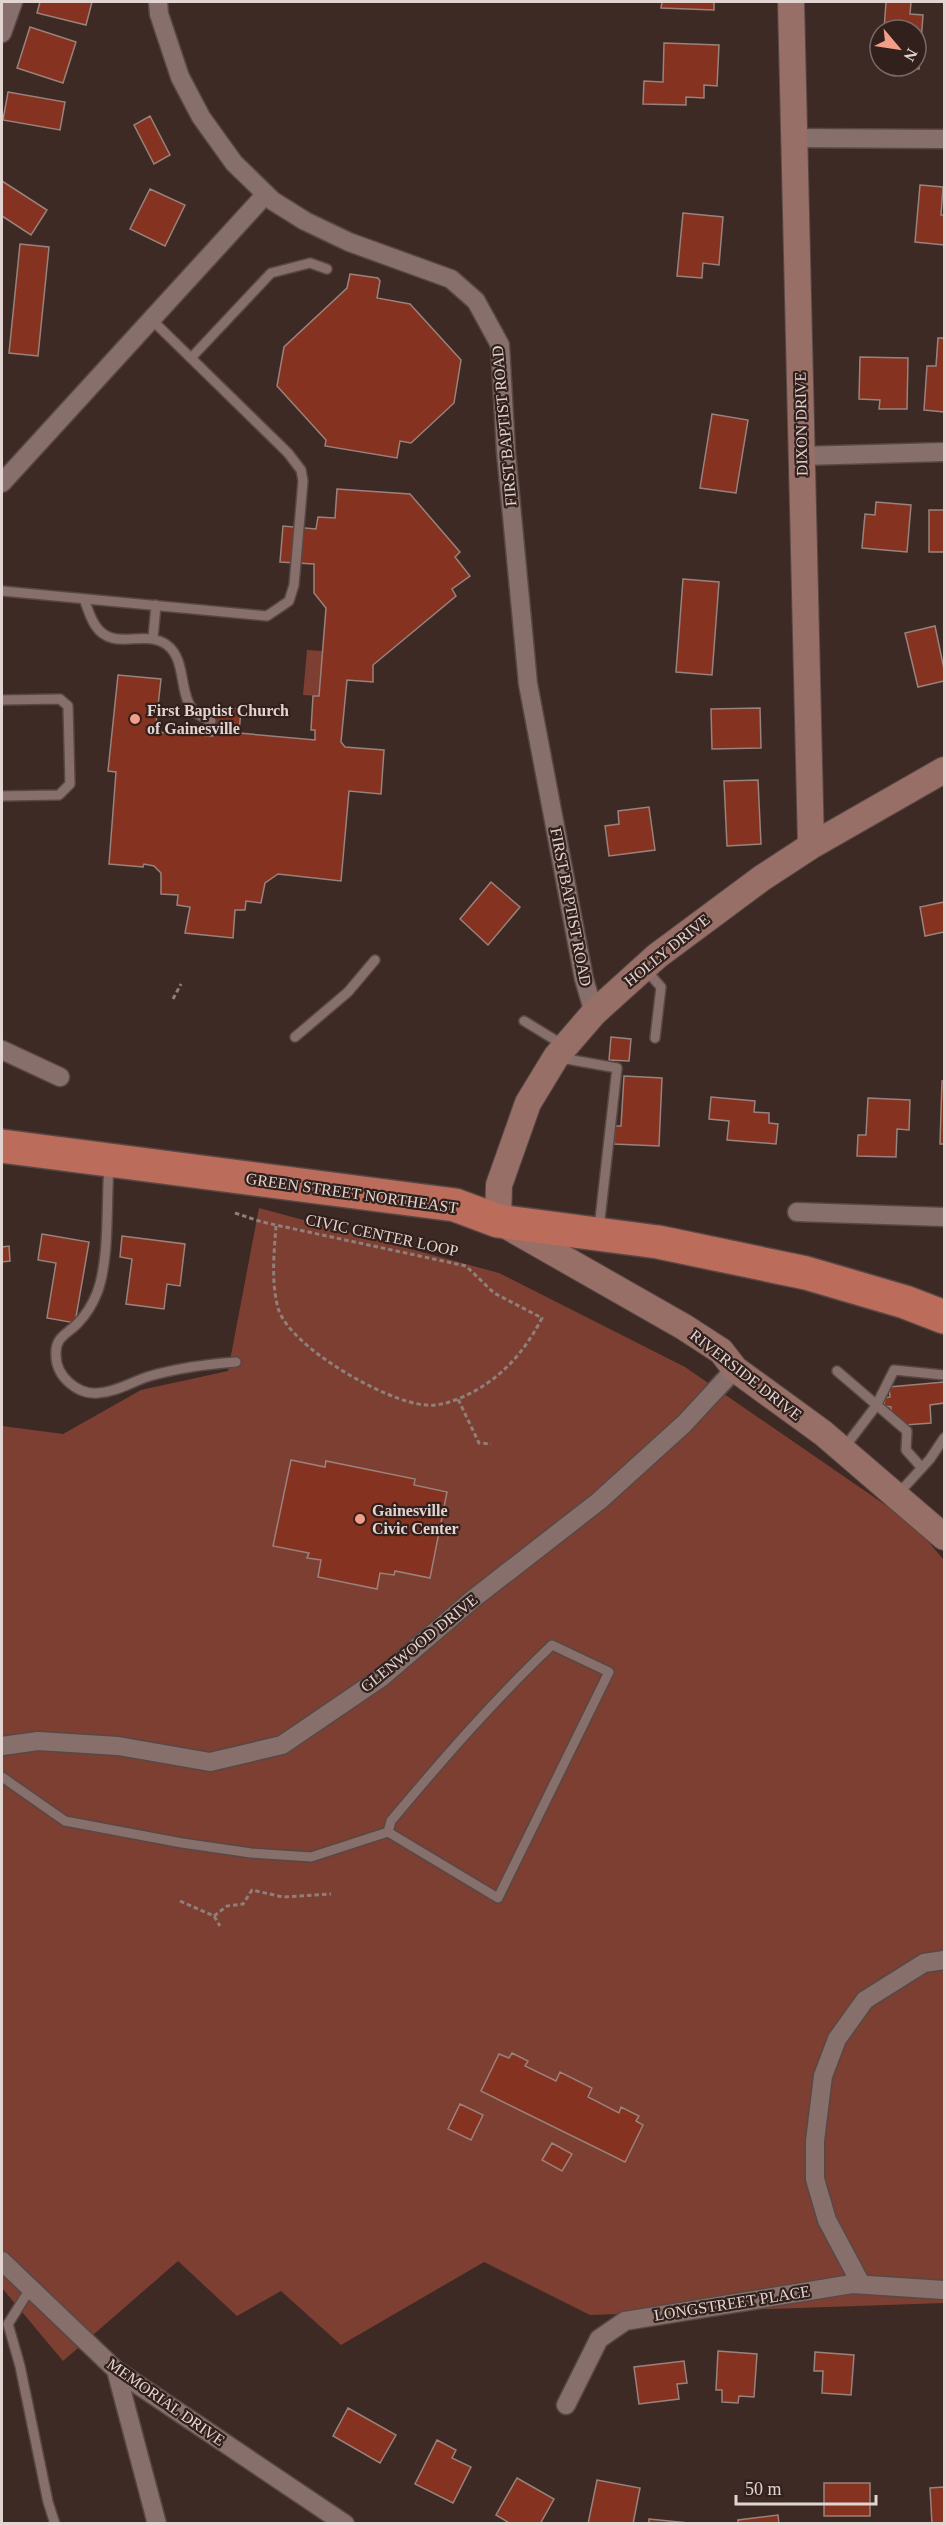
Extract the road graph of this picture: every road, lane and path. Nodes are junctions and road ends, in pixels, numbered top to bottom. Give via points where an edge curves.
1 (13, 2) edge
2 (158, 2) edge
3 (792, 2) edge
4 (2, 33) edge
5 (794, 138) junction
6 (945, 139) edge
7 (266, 194) junction
8 (327, 269) dead end
9 (151, 319) junction
10 (191, 358) junction
11 (945, 452) edge
12 (801, 456) junction
13 (2, 483) edge
14 (2, 591) edge
15 (84, 599) junction
16 (156, 605) junction
17 (153, 638) junction
18 (2, 700) edge
19 (211, 721) dead end
20 (945, 770) edge
21 (2, 796) edge
22 (811, 846) junction
23 (375, 960) dead end
24 (644, 967) junction
25 (182, 984) dead end
26 (173, 999) dead end
27 (594, 1013) junction
28 (524, 1021) dead end
29 (295, 1037) dead end
30 (655, 1038) dead end
31 (2, 1050) edge
32 (560, 1051) junction
33 (60, 1077) dead end
34 (2, 1146) edge
35 (110, 1160) junction
36 (797, 1212) dead end
37 (235, 1213) dead end
38 (945, 1217) edge
39 (498, 1221) junction
40 (276, 1225) junction
41 (598, 1233) junction
42 (945, 1317) edge
43 (236, 1362) dead end
44 (735, 1369) junction
45 (837, 1371) dead end
46 (945, 1376) edge
47 (458, 1399) junction
48 (876, 1406) junction
49 (945, 1438) edge
50 (491, 1444) dead end
51 (842, 1450) junction
52 (922, 1468) junction
53 (896, 1495) junction
54 (945, 1537) edge
55 (2, 1746) edge
56 (2, 1777) edge
57 (388, 1832) junction
58 (331, 1894) dead end
59 (180, 1901) dead end
60 (214, 1916) junction
61 (220, 1926) dead end
62 (945, 1960) edge
63 (2, 2261) edge
64 (861, 2284) junction
65 (30, 2289) junction
66 (945, 2290) edge
67 (116, 2370) junction
68 (566, 2405) dead end
69 (56, 2523) edge
70 (157, 2523) edge
71 (345, 2523) edge

1 - 4 street
2 - 7 street, FIRST BAPTIST ROAD via 180,77 201,117 234,163
3 - 5 street, DIXON DRIVE
5 - 6 street
5 - 12 street, DIXON DRIVE
7 - 9 street
7 - 27 street, FIRST BAPTIST ROAD via 305,221 349,242 451,279 476,301 500,345 528,684 584,979
8 - 10 lane via 310,263 271,273
9 - 10 lane
9 - 13 street
10 - 16 lane via 301,470 294,585 289,601 267,616
11 - 12 street
12 - 22 street, DIXON DRIVE
14 - 15 lane
15 - 16 lane
15 - 17 lane via 95,625 105,636 122,641
16 - 17 lane
17 - 19 lane via 168,646 179,664 193,711
18 - 21 lane via 60,699 68,706 70,784 59,795
20 - 22 street, HOLLY DRIVE
22 - 24 street, HOLLY DRIVE via 720,908
23 - 29 lane via 348,992
24 - 27 street, HOLLY DRIVE
24 - 30 lane via 661,987
25 - 26 path
27 - 32 street, HOLLY DRIVE
28 - 32 lane
31 - 33 street
32 - 39 street, HOLLY DRIVE via 528,1103 515,1137 499,1185
32 - 41 lane via 616,1068
34 - 35 highway, GREEN STREET NORTHEAST
35 - 39 highway, GREEN STREET NORTHEAST via 455,1205
35 - 43 lane via 101,1280 87,1310 56,1345 56,1363 67,1381 80,1391 97,1394 149,1376
36 - 38 street
37 - 40 path, CIVIC CENTER LOOP
39 - 41 highway, GREEN STREET NORTHEAST
39 - 44 street, RIVERSIDE DRIVE via 684,1327 721,1351
40 - 47 path via 273,1271 278,1310 298,1340 327,1363 404,1401 425,1405
40 - 47 path, CIVIC CENTER LOOP via 466,1266 494,1293 542,1318 519,1356 477,1391
41 - 42 highway, GREEN STREET NORTHEAST via 806,1273
44 - 51 street, RIVERSIDE DRIVE
44 - 55 street, GLENWOOD DRIVE via 684,1424 599,1501 473,1599 382,1677 282,1745 210,1762 118,1746 38,1741
45 - 48 lane
46 - 48 lane via 894,1370
47 - 50 path via 479,1443
48 - 51 lane
48 - 52 lane via 907,1431 906,1450
49 - 52 lane
51 - 53 street, RIVERSIDE DRIVE
52 - 53 lane
53 - 54 street, RIVERSIDE DRIVE
56 - 57 lane via 65,1821 182,1843 311,1857
57 - 57 lane via 498,1898 609,1672 552,1645 464,1735 391,1821
58 - 60 path via 284,1897 252,1890 243,1904 227,1906
59 - 60 path
60 - 61 path
62 - 64 street via 924,1964 865,2000 837,2039 823,2076 815,2179 827,2220
63 - 65 street, MEMORIAL DRIVE
64 - 66 street, LONGSTREET PLACE
64 - 68 street, LONGSTREET PLACE via 626,2321 599,2339
65 - 67 street, MEMORIAL DRIVE
65 - 69 lane via 8,2324
67 - 70 street
67 - 71 street, MEMORIAL DRIVE

